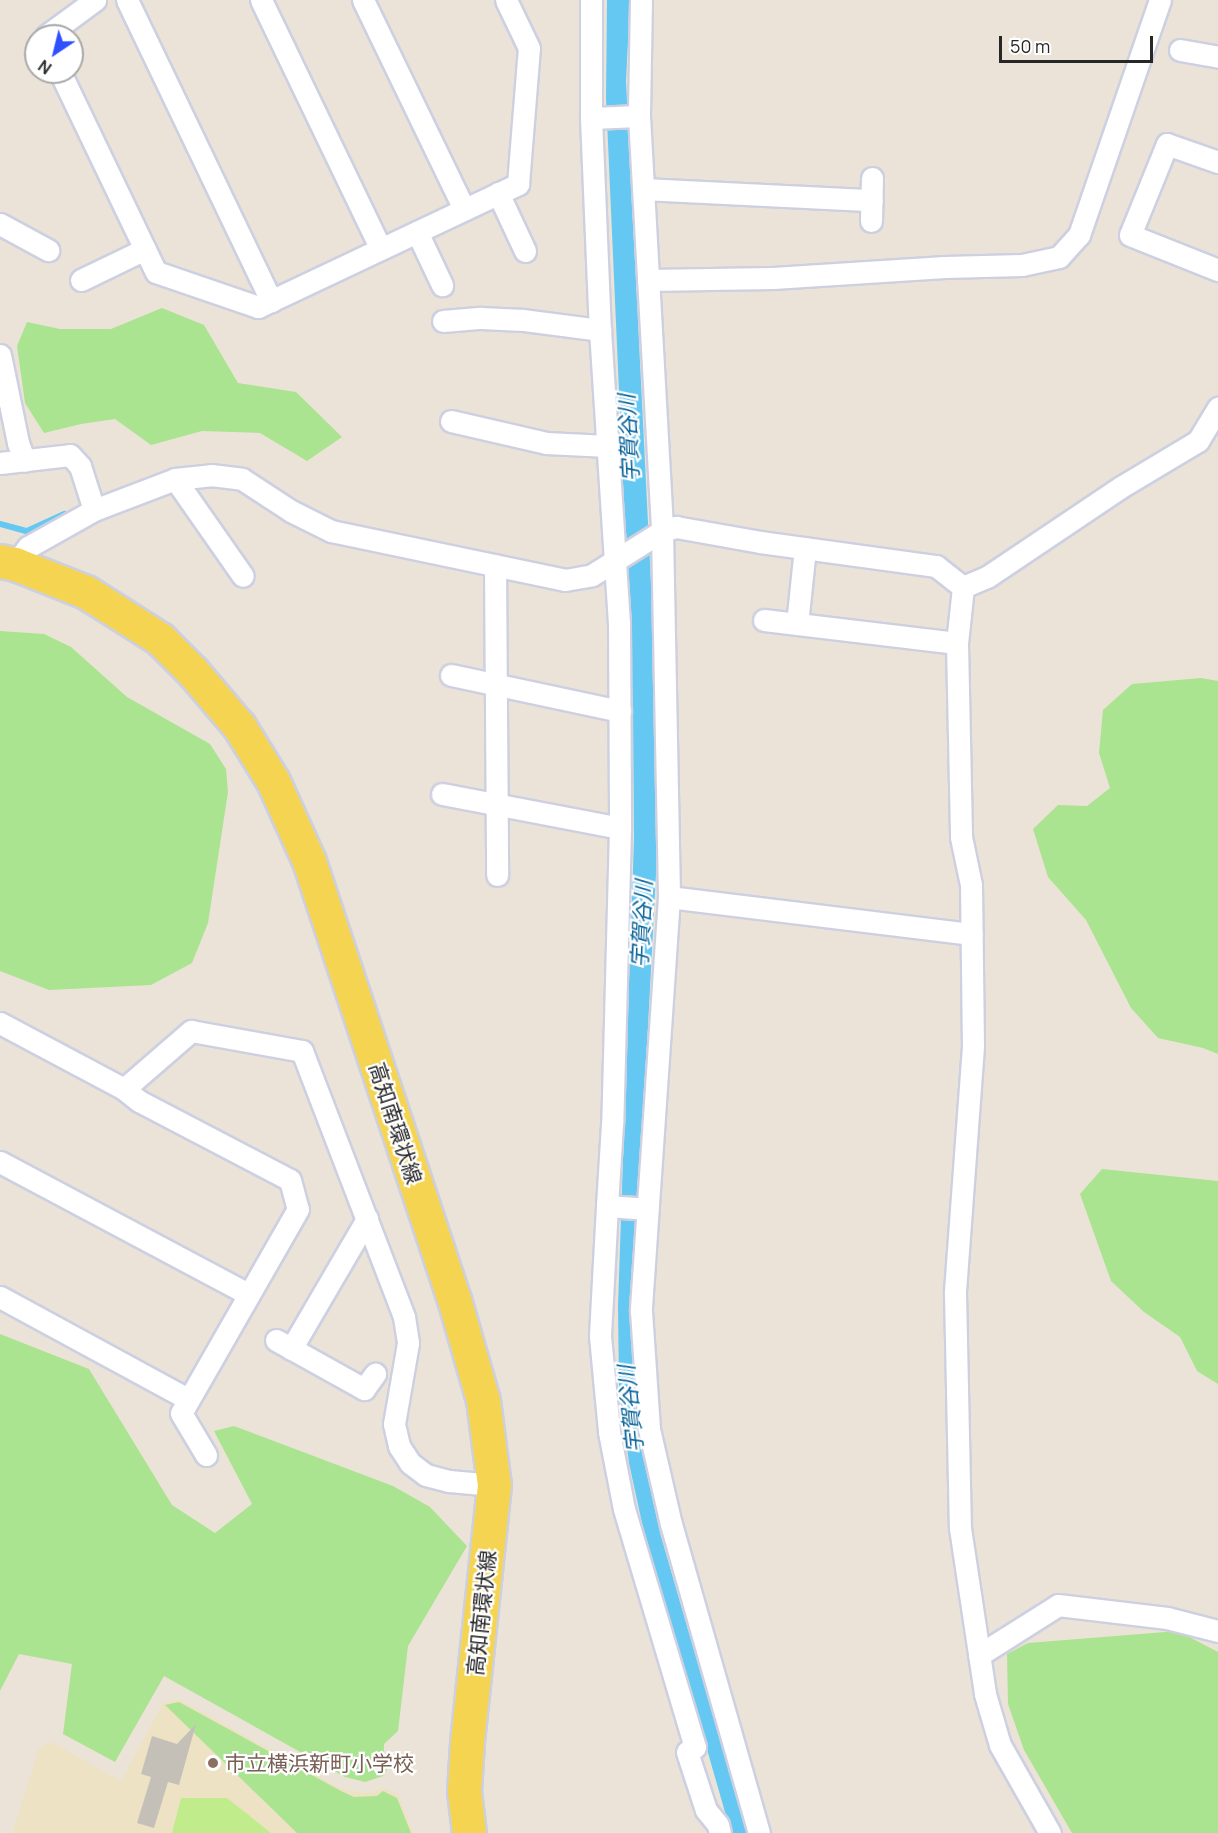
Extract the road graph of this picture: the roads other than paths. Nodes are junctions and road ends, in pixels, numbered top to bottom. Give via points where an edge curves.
1 (95, 0) edge
2 (127, 0) edge
3 (261, 0) edge
4 (363, 0) edge
5 (506, 0) edge
6 (591, 0) edge
7 (641, 0) edge
8 (1160, 0) edge
9 (62, 24) edge
10 (1180, 50) dead end
11 (1218, 57) edge
12 (66, 84) edge
13 (635, 116) junction
14 (594, 118) junction
15 (1218, 162) edge
16 (872, 178) dead end
17 (643, 189) junction
18 (498, 194) junction
19 (872, 200) junction
20 (464, 209) junction
21 (870, 221) dead end
22 (0, 224) edge
23 (417, 232) junction
24 (145, 249) junction
25 (381, 249) junction
26 (48, 250) dead end
27 (525, 251) dead end
28 (1218, 270) edge
29 (81, 280) dead end
30 (648, 280) junction
31 (442, 285) dead end
32 (271, 301) junction
33 (442, 321) dead end
34 (600, 330) junction
35 (0, 355) edge
36 (1218, 408) edge
37 (452, 421) dead end
38 (608, 446) junction
39 (25, 461) junction
40 (0, 463) edge
41 (175, 478) junction
42 (94, 510) junction
43 (657, 535) junction
44 (806, 548) junction
45 (618, 559) junction
46 (8, 563) edge
47 (495, 565) junction
48 (243, 576) dead end
49 (963, 587) junction
50 (764, 620) dead end
51 (796, 624) junction
52 (957, 643) junction
53 (451, 675) dead end
54 (496, 684) junction
55 (620, 711) junction
56 (442, 794) dead end
57 (496, 806) junction
58 (620, 828) junction
59 (497, 875) dead end
60 (669, 897) junction
61 (972, 934) junction
62 (0, 1023) edge
63 (124, 1089) junction
64 (0, 1162) edge
65 (610, 1207) junction
66 (644, 1209) junction
67 (367, 1219) junction
68 (248, 1294) junction
69 (0, 1298) edge
70 (375, 1374) dead end
71 (188, 1399) junction
72 (206, 1455) dead end
73 (494, 1485) junction
74 (1218, 1631) edge
75 (979, 1655) junction
76 (469, 1833) edge
77 (720, 1833) edge
78 (759, 1833) edge
79 (1050, 1833) edge

1 - 9 street
2 - 32 street
3 - 25 street
4 - 20 street
5 - 18 street via 529,48 518,184
6 - 14 street
7 - 13 street
8 - 30 street via 1079,235 1059,257 1022,265 773,278
10 - 11 street
12 - 24 street
13 - 14 street
13 - 17 street
14 - 34 street
15 - 28 street via 1167,144 1131,235
16 - 19 street
17 - 19 street
17 - 30 street
18 - 20 street
18 - 27 street
19 - 21 street
20 - 23 street
22 - 26 street
23 - 25 street
23 - 31 street
24 - 29 street
24 - 32 street via 156,272 258,307
25 - 32 street
30 - 43 street
33 - 34 street via 523,320
34 - 38 street
35 - 39 street
36 - 49 street via 1198,441 1121,487 987,577
37 - 38 street via 546,443
38 - 45 street
39 - 40 street
39 - 42 street via 70,455 80,466
41 - 42 street
41 - 47 street via 211,475 242,479 331,531
41 - 48 street
42 - 46 street via 28,547
43 - 44 street via 676,527
43 - 45 street
43 - 60 street
44 - 49 street via 936,566
44 - 51 street
45 - 47 street via 592,575 565,580
45 - 55 street
46 - 73 main road, 高知南環状線 via 86,592 160,639 239,726 273,781 309,861 454,1299 483,1400
47 - 54 street
49 - 52 street
50 - 51 street
51 - 52 street
52 - 61 street via 961,837 971,885
53 - 54 street
54 - 55 street
54 - 57 street
55 - 58 street
56 - 57 street
57 - 58 street
57 - 59 street
58 - 65 street
60 - 61 street
60 - 66 street
61 - 75 street via 973,1046 955,1293 960,1528
62 - 63 street
63 - 67 street via 191,1031 302,1051
63 - 68 street via 139,1101 290,1180 298,1209
64 - 68 street
65 - 66 street
65 - 77 street via 600,1336 609,1432 624,1509 695,1747 687,1752 706,1810
66 - 78 street via 641,1311 649,1429 671,1524
67 - 70 street via 284,1345 364,1389
67 - 73 street via 404,1317 408,1343 394,1424 399,1446 410,1463 426,1475
68 - 71 street
69 - 71 street
71 - 72 street via 181,1413
73 - 76 main road, 高知南環状線 via 467,1743 464,1791
74 - 75 street via 1167,1618 1058,1605
75 - 79 street via 1000,1745

